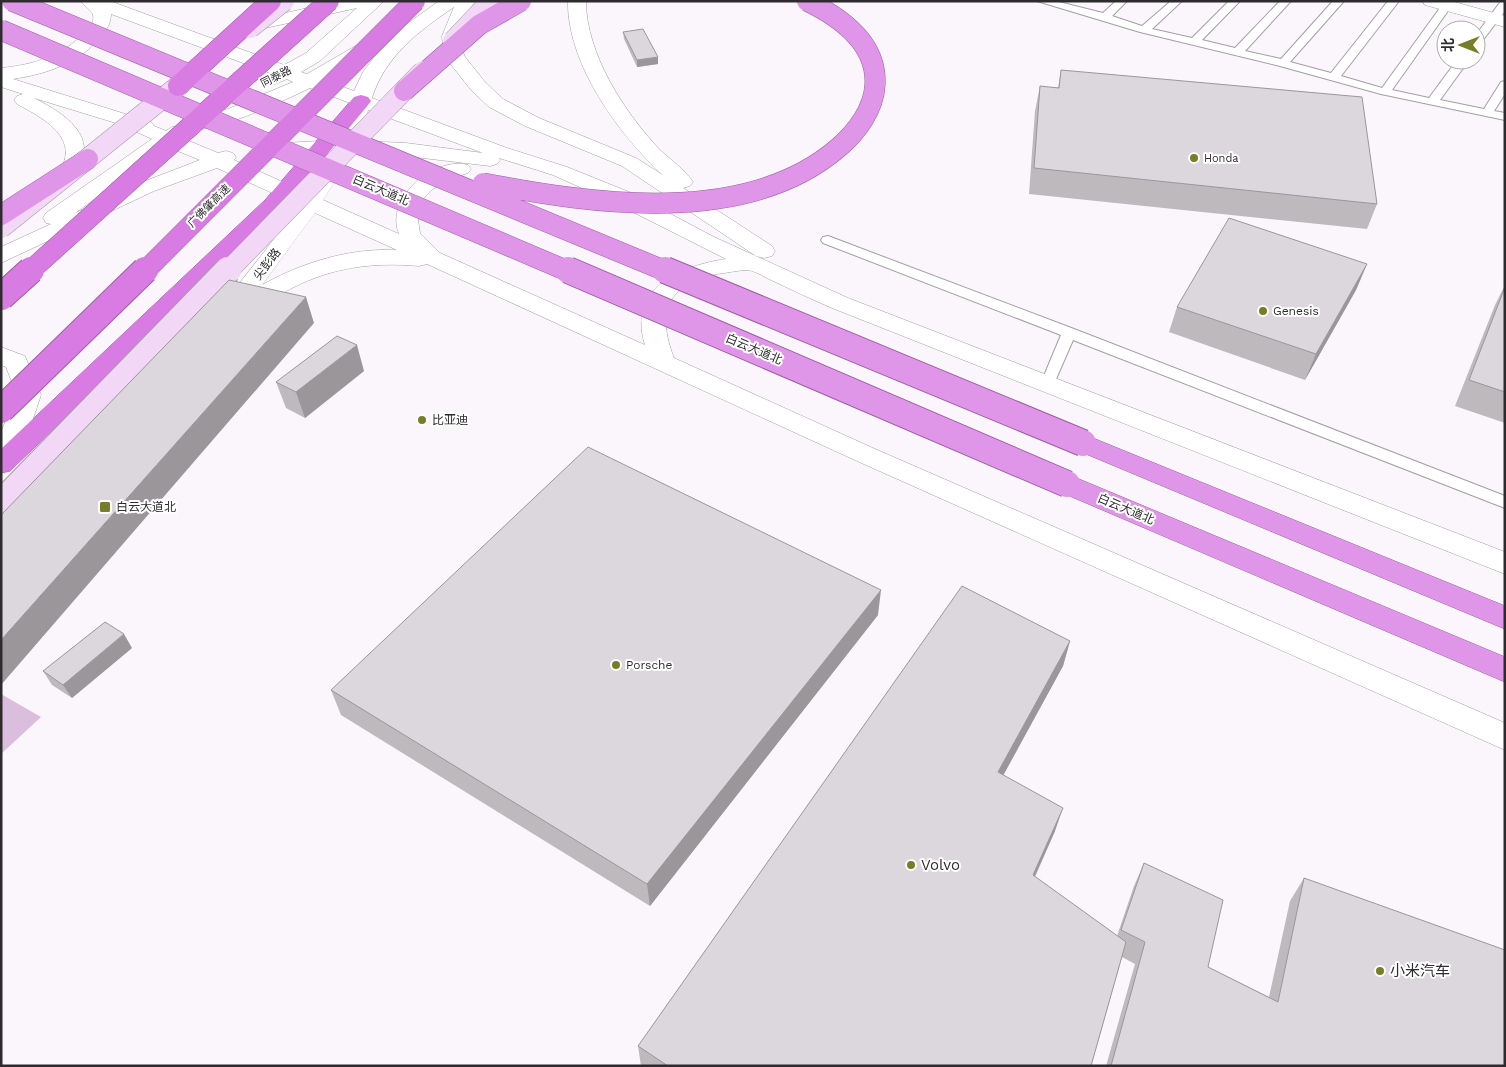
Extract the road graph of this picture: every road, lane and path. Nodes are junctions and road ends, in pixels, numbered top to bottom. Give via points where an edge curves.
1 (12, 1) edge
2 (91, 1) edge
3 (271, 1) edge
4 (284, 1) edge
5 (329, 1) edge
6 (364, 1) edge
7 (375, 1) edge
8 (415, 1) edge
9 (445, 1) edge
10 (451, 1) edge
11 (466, 1) edge
12 (491, 1) edge
13 (521, 1) edge
14 (577, 1) edge
15 (807, 1) edge
16 (1042, 1) edge
17 (1122, 1) edge
18 (1177, 1) edge
19 (1235, 1) edge
20 (1286, 1) edge
21 (1339, 1) edge
22 (1394, 1) edge
23 (1443, 3) edge
24 (1505, 3) edge
25 (1064, 4) edge
26 (1105, 17) junction
27 (1499, 21) edge
28 (1144, 30) junction
29 (1486, 33) edge
30 (195, 38) junction
31 (4, 41) edge
32 (1194, 42) junction
33 (1237, 53) junction
34 (1282, 63) junction
35 (1456, 70) edge
36 (286, 72) junction
37 (1, 74) edge
38 (1333, 78) junction
39 (309, 81) junction
40 (1, 82) edge
41 (1505, 84) edge
42 (1, 86) edge
43 (178, 86) junction
44 (404, 91) junction
45 (1385, 92) junction
46 (361, 101) junction
47 (1433, 101) junction
48 (1487, 113) junction
49 (1505, 117) edge
50 (127, 122) junction
51 (190, 125) junction
52 (166, 138) junction
53 (88, 159) junction
54 (415, 168) junction
55 (560, 171) junction
56 (1, 215) edge
57 (1, 228) edge
58 (828, 240) dead end
59 (1, 242) edge
60 (1, 252) edge
61 (1, 256) edge
62 (758, 258) junction
63 (441, 262) junction
64 (1, 297) edge
65 (1069, 332) junction
66 (1, 355) edge
67 (664, 364) junction
68 (1048, 383) junction
69 (1, 410) edge
70 (1, 452) edge
71 (1, 464) edge
72 (1505, 502) edge
73 (1, 503) edge
74 (1505, 564) edge
75 (1505, 618) edge
76 (1505, 670) edge
77 (1505, 737) edge

1 - 54 highway, bridge
2 - 30 street
2 - 37 street via 102,10 102,21 98,30 81,47 52,64
3 - 43 highway, bridge
4 - 43 main road, bridge
5 - 64 highway, bridge
6 - 30 street
7 - 36 street, 同泰路 via 319,52
8 - 69 highway, 广佛肇高速, bridge via 116,300
9 - 39 street
10 - 46 street, 尖彭路 via 406,33 387,52 372,73
11 - 62 street via 451,36 452,46 456,58 496,103 532,122 629,162
12 - 44 main road, bridge
13 - 44 highway, bridge via 479,25
14 - 62 street via 581,34 596,75 617,112 646,148 728,217
15 - 54 highway, bridge via 852,29 869,56 875,78 871,103 854,132 831,155 794,176 745,193 698,203 656,205 532,192
16 - 25 lane
17 - 26 lane
18 - 28 lane
19 - 32 lane
20 - 33 lane
21 - 34 lane
22 - 38 lane
23 - 27 street
23 - 45 lane
24 - 27 lane
25 - 26 lane
26 - 28 lane
27 - 29 lane
28 - 32 lane
30 - 36 street
31 - 76 highway, 白云大道北, bridge via 87,67
32 - 33 lane
33 - 34 lane
34 - 38 lane
35 - 47 lane
36 - 39 street
36 - 51 street, 同泰路
38 - 45 lane
39 - 46 street
39 - 51 street via 237,112
40 - 50 street
41 - 48 lane
42 - 59 street via 40,108 68,130 75,140 77,154 71,168 50,193
43 - 53 main road, bridge
44 - 73 main road, bridge
45 - 47 lane
46 - 55 street
46 - 63 street, 尖彭路 via 341,155 314,198 267,265 211,333 278,285 317,267 376,257
46 - 71 highway via 273,204
47 - 48 lane
48 - 49 lane
50 - 51 street via 146,127
50 - 52 street
51 - 52 street, 同泰路
52 - 60 street
52 - 63 street
53 - 56 highway, bridge
53 - 57 main road, bridge
54 - 75 highway, bridge
55 - 61 street via 404,149 330,146 259,151 224,158 168,178
55 - 62 street via 621,197 706,242
55 - 63 street via 509,166 465,168 425,184 409,204 406,226 413,240
58 - 65 lane
62 - 67 street via 704,270 675,281 660,296 652,329
62 - 68 street via 840,303
63 - 67 street
65 - 68 lane
65 - 72 lane
66 - 70 street via 16,362 29,395 15,432
67 - 77 street
68 - 74 street

